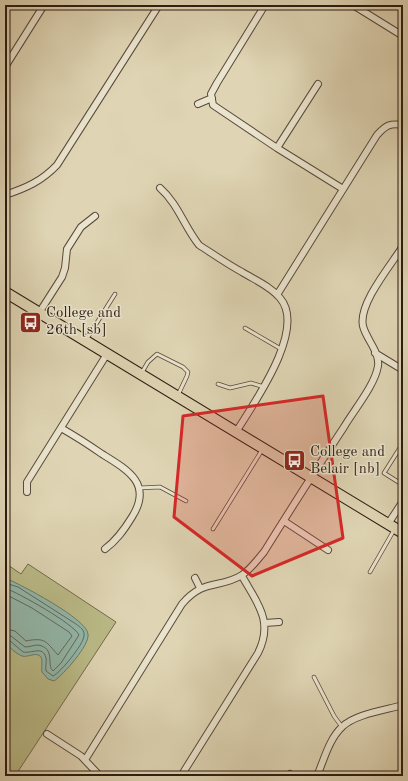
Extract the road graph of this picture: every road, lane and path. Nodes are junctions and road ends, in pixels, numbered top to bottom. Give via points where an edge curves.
1 (44, 5) edge
2 (159, 5) edge
3 (265, 5) edge
4 (353, 5) edge
5 (403, 36) edge
6 (5, 67) edge
7 (318, 84) dead end
8 (212, 98) junction
9 (198, 104) dead end
10 (403, 125) edge
11 (277, 148) junction
12 (160, 188) dead end
13 (343, 189) junction
14 (5, 195) edge
15 (95, 216) dead end
16 (403, 246) edge
17 (5, 292) edge
18 (115, 294) dead end
19 (277, 295) junction
20 (39, 313) junction
21 (245, 328) dead end
22 (86, 341) junction
23 (281, 349) junction
24 (375, 353) junction
25 (107, 354) junction
26 (403, 370) edge
27 (141, 375) junction
28 (218, 384) dead end
29 (264, 387) junction
30 (177, 396) junction
31 (61, 428) junction
32 (236, 432) junction
33 (403, 443) edge
34 (263, 448) junction
35 (311, 477) junction
36 (403, 485) edge
37 (139, 488) junction
38 (27, 492) dead end
39 (186, 501) dead end
40 (403, 501) edge
41 (284, 521) junction
42 (213, 528) dead end
43 (395, 529) edge
44 (105, 550) dead end
45 (328, 550) dead end
46 (370, 572) dead end
47 (242, 576) junction
48 (195, 578) dead end
49 (200, 588) junction
50 (279, 622) dead end
51 (265, 623) junction
52 (314, 677) dead end
53 (403, 705) edge
54 (342, 727) junction
55 (47, 734) dead end
56 (85, 760) junction
57 (100, 776) edge
58 (181, 776) edge
59 (317, 776) edge

1 - 6 street
2 - 14 street via 57,166 42,179
3 - 8 street via 216,83
4 - 5 street
7 - 11 street
8 - 9 street
8 - 11 street via 213,105 222,112
10 - 13 street via 385,126
11 - 13 street
12 - 19 street via 170,197 191,235 199,244 270,288
13 - 19 street
15 - 20 street via 80,227 67,249 62,276
16 - 24 street via 370,296 364,313 363,325
17 - 20 main road
18 - 22 lane
19 - 23 street via 286,308 288,320
20 - 22 main road
21 - 23 lane
22 - 25 main road
23 - 29 street via 273,372
24 - 26 street
24 - 35 street via 378,365 372,380
25 - 27 main road
25 - 31 street
27 - 30 main road
27 - 30 lane via 148,362 157,354 183,367 188,376
28 - 29 lane via 230,388 251,383
29 - 32 street
30 - 32 main road
31 - 37 street via 128,470
31 - 38 street via 27,482
32 - 34 main road
33 - 36 lane via 384,473
34 - 35 main road
34 - 42 lane
35 - 41 street
35 - 43 main road
37 - 39 lane via 163,488
37 - 44 street via 138,507 120,537
40 - 43 street
41 - 45 street
41 - 47 street via 264,552
43 - 46 lane
47 - 49 street
47 - 51 street via 260,608
48 - 49 street
49 - 56 street via 187,598 177,611
50 - 51 street
51 - 58 street via 264,639 258,653
52 - 54 lane
53 - 54 street via 351,720
54 - 59 street via 330,744
55 - 56 street
56 - 57 street

